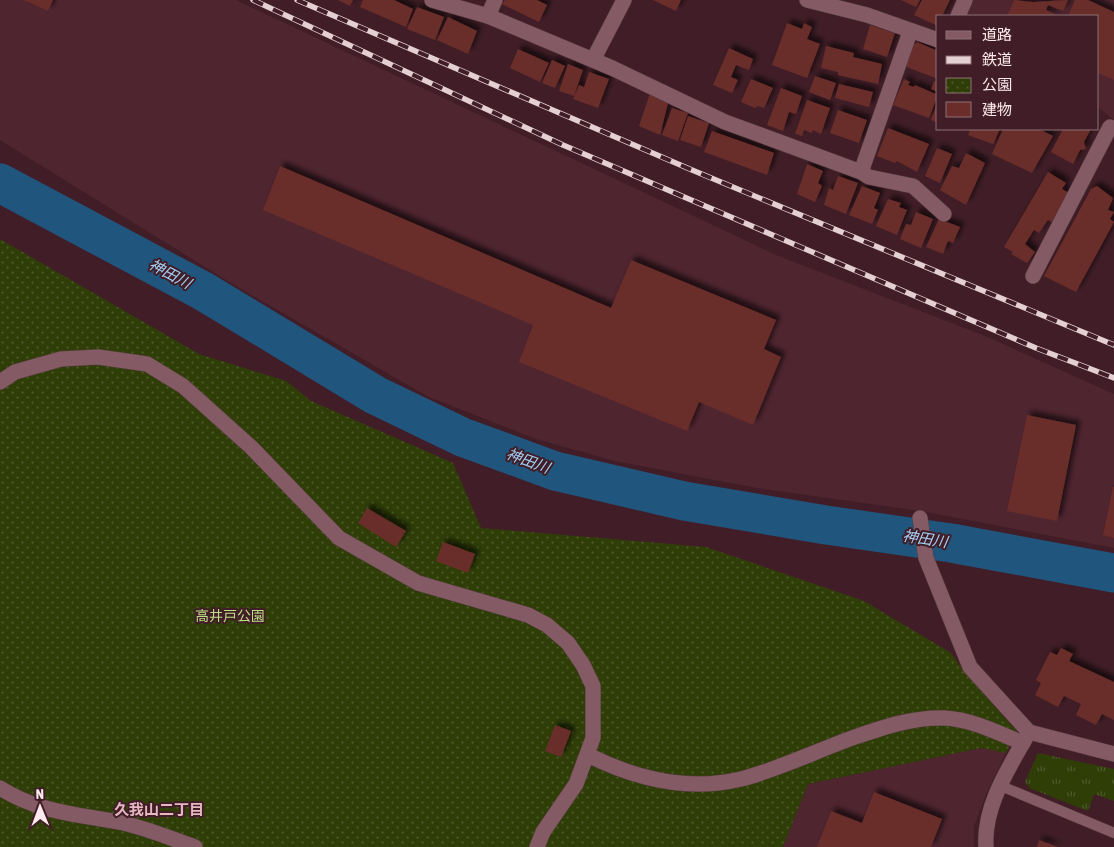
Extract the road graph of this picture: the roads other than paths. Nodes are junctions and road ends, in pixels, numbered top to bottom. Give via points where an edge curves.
1 (432, 0) edge
2 (469, 0) edge
3 (495, 0) edge
4 (624, 0) edge
5 (807, 0) edge
6 (965, 0) edge
7 (483, 15) junction
8 (958, 15) edge
9 (910, 32) junction
10 (936, 39) edge
11 (593, 60) junction
12 (1099, 120) edge
13 (1112, 129) edge
14 (862, 172) junction
15 (944, 214) dead end
16 (1033, 276) dead end
17 (0, 382) edge
18 (921, 518) dead end
19 (1026, 737) junction
20 (1114, 754) edge
21 (588, 755) junction
22 (1001, 786) junction
23 (0, 788) edge
24 (1114, 832) edge
25 (195, 847) edge
26 (537, 847) edge
27 (986, 847) edge

1 - 7 street
2 - 7 street
3 - 7 street
4 - 11 street
5 - 9 street via 867,16
6 - 8 street
7 - 11 street
9 - 10 street
9 - 14 street
11 - 14 street via 725,122
12 - 13 street
13 - 16 street
14 - 15 street via 869,177 913,186
17 - 21 street via 16,372 61,359 98,357 147,364 183,386 251,447 339,538 418,583 528,615 547,625 568,643 592,686 593,738
18 - 19 street via 926,558 970,667
19 - 20 street
19 - 21 street via 946,718 906,722 742,778 715,783 681,784 649,780
19 - 22 street
21 - 26 street via 576,784
22 - 24 lane
22 - 27 street via 987,826
23 - 25 street via 36,807 119,822

